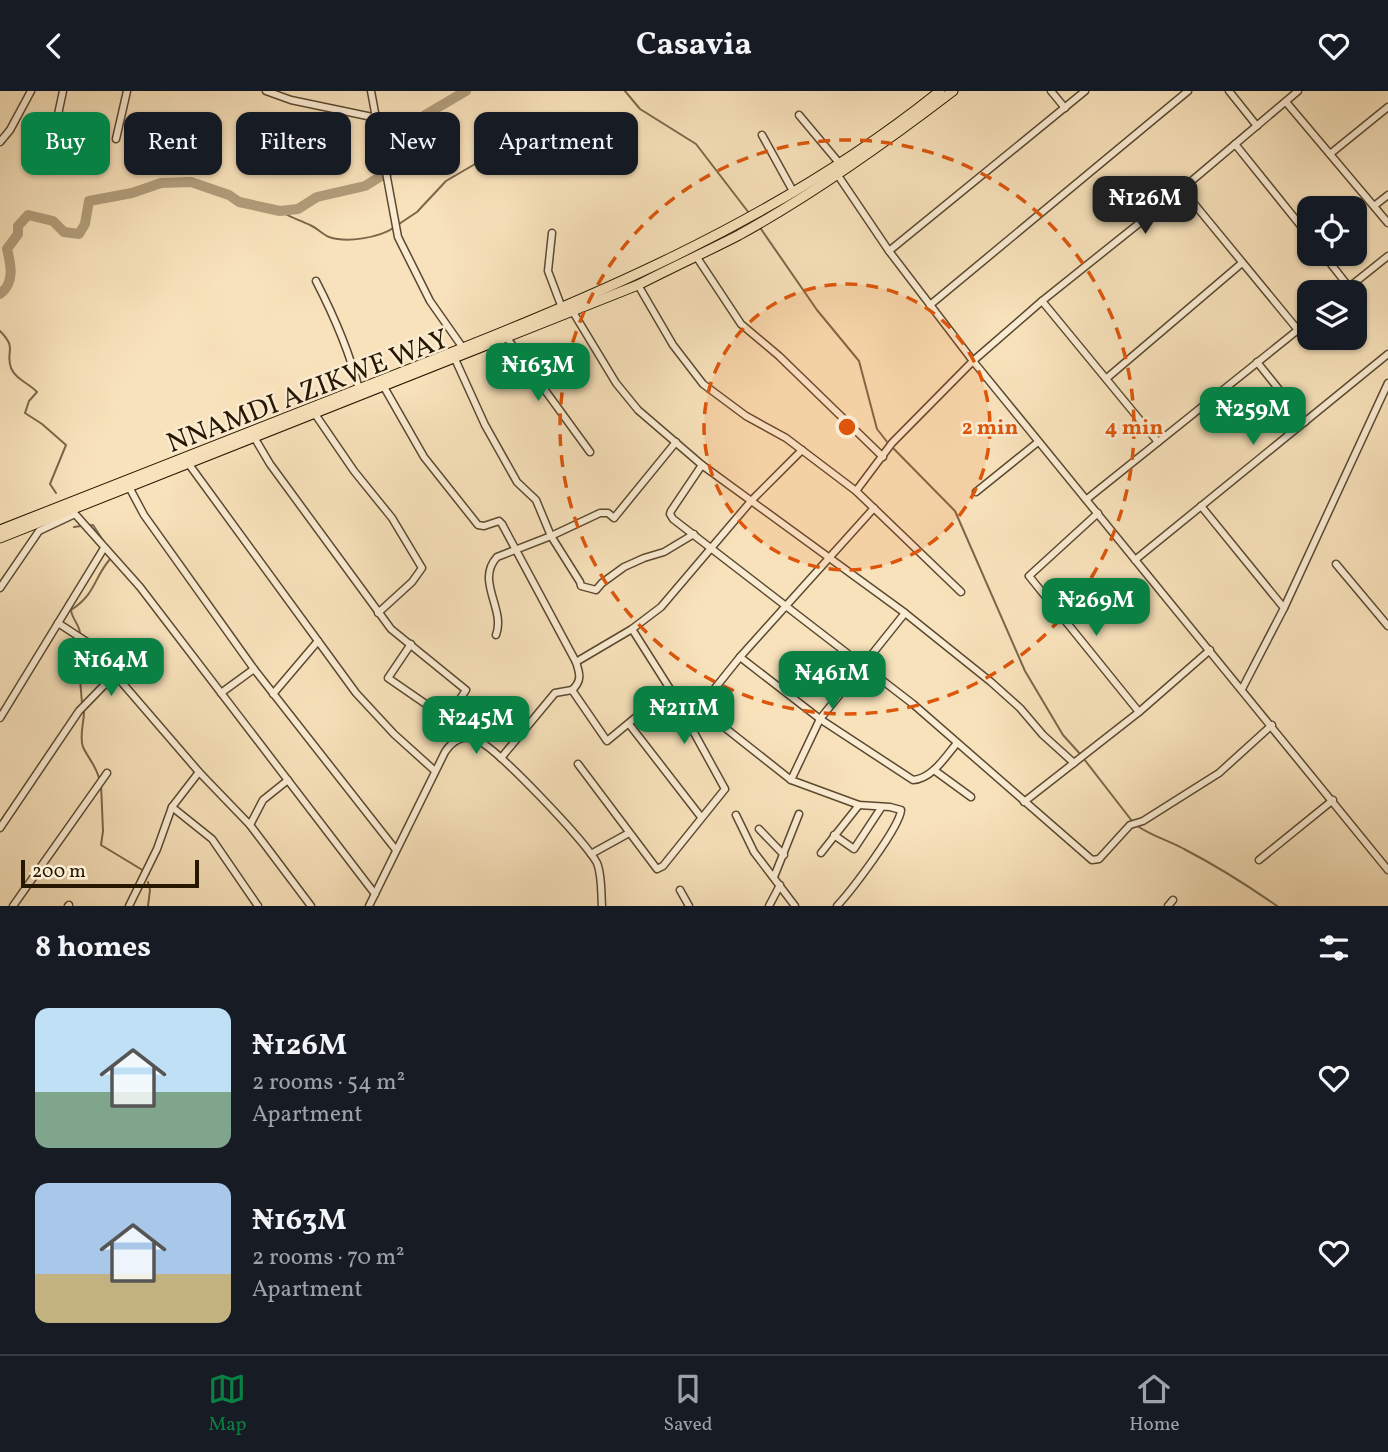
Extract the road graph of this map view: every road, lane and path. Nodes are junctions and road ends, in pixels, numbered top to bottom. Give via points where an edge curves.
1 (31, 91) edge
2 (64, 91) edge
3 (127, 91) edge
4 (266, 91) edge
5 (286, 91) edge
6 (371, 91) edge
7 (940, 91) edge
8 (953, 91) edge
9 (1051, 91) edge
10 (1085, 91) edge
11 (1188, 91) edge
12 (1229, 91) edge
13 (1298, 91) edge
14 (291, 100) junction
15 (1286, 102) junction
16 (1388, 107) edge
17 (1065, 109) junction
18 (59, 112) edge
19 (376, 112) edge
20 (799, 114) dead end
21 (365, 115) edge
22 (1257, 126) junction
23 (762, 135) dead end
24 (116, 139) dead end
25 (0, 142) edge
26 (1235, 144) junction
27 (1330, 154) junction
28 (836, 169) junction
29 (385, 175) edge
30 (1182, 189) junction
31 (794, 193) junction
32 (1388, 195) edge
33 (1374, 206) junction
34 (1297, 221) edge
35 (1388, 223) edge
36 (552, 233) dead end
37 (888, 251) junction
38 (696, 256) junction
39 (1388, 256) edge
40 (1242, 263) junction
41 (1332, 266) edge
42 (1343, 280) edge
43 (1358, 280) edge
44 (316, 281) dead end
45 (638, 285) junction
46 (1042, 301) junction
47 (930, 305) junction
48 (562, 308) junction
49 (573, 312) junction
50 (1297, 329) edge
51 (1297, 331) edge
52 (507, 338) junction
53 (463, 348) junction
54 (1388, 354) edge
55 (455, 359) junction
56 (973, 361) junction
57 (1257, 362) junction
58 (1107, 378) junction
59 (1388, 383) edge
60 (384, 387) junction
61 (359, 389) junction
62 (315, 414) junction
63 (1306, 422) junction
64 (254, 437) junction
65 (676, 442) junction
66 (1038, 442) junction
67 (1158, 442) junction
68 (802, 450) junction
69 (590, 452) dead end
70 (885, 453) junction
71 (188, 463) junction
72 (702, 465) junction
73 (127, 483) junction
74 (856, 491) junction
75 (976, 492) dead end
76 (1087, 499) junction
77 (752, 500) junction
78 (1201, 506) junction
79 (874, 508) junction
80 (1098, 513) junction
81 (0, 530) edge
82 (694, 534) junction
83 (551, 536) junction
84 (0, 538) edge
85 (104, 548) junction
86 (711, 548) junction
87 (515, 550) junction
88 (829, 557) junction
89 (1135, 560) junction
90 (1336, 564) dead end
91 (0, 588) edge
92 (961, 592) dead end
93 (785, 607) junction
94 (1284, 608) junction
95 (378, 613) junction
96 (905, 613) junction
97 (58, 623) junction
98 (1388, 626) edge
99 (632, 629) junction
100 (496, 635) dead end
101 (318, 641) junction
102 (411, 644) junction
103 (1210, 650) junction
104 (740, 657) junction
105 (576, 662) junction
106 (862, 665) junction
107 (254, 669) junction
108 (115, 674) junction
109 (670, 689) junction
110 (1242, 689) junction
111 (572, 690) junction
112 (221, 693) junction
113 (273, 694) junction
114 (700, 708) junction
115 (1139, 712) junction
116 (0, 718) edge
117 (820, 719) junction
118 (446, 720) junction
119 (687, 723) junction
120 (629, 724) junction
121 (1272, 725) junction
122 (479, 741) junction
123 (957, 743) junction
124 (500, 758) junction
125 (1076, 762) junction
126 (578, 764) dead end
127 (934, 770) junction
128 (435, 771) junction
129 (199, 772) junction
130 (107, 773) dead end
131 (288, 780) junction
132 (791, 780) junction
133 (971, 797) dead end
134 (1333, 800) junction
135 (1024, 802) junction
136 (859, 805) junction
137 (173, 807) junction
138 (881, 807) junction
139 (799, 814) dead end
140 (736, 815) dead end
141 (701, 817) junction
142 (250, 825) junction
143 (0, 828) edge
144 (759, 829) dead end
145 (629, 833) junction
146 (834, 835) junction
147 (396, 849) junction
148 (821, 853) dead end
149 (591, 854) junction
150 (784, 855) junction
151 (1259, 860) dead end
152 (1388, 870) edge
153 (774, 877) junction
154 (780, 885) junction
155 (680, 890) dead end
156 (375, 894) junction
157 (13, 906) edge
158 (129, 906) edge
159 (258, 906) edge
160 (311, 906) edge
161 (369, 906) edge
162 (602, 906) edge
163 (690, 906) edge
164 (769, 906) edge
165 (795, 906) edge
166 (837, 906) edge

1 - 25 street
2 - 18 street
3 - 24 street
4 - 14 street
5 - 14 street
6 - 19 street
7 - 28 highway, NNAMDI AZIKWE WAY
8 - 28 highway, NNAMDI AZIKWE WAY
9 - 17 street
10 - 17 street
11 - 47 street
12 - 22 street
13 - 15 street
14 - 21 street
15 - 22 street
15 - 27 street
16 - 27 street
17 - 37 street
20 - 28 street
22 - 26 street
23 - 31 street
26 - 30 street
26 - 34 street
27 - 33 street
28 - 31 highway, NNAMDI AZIKWE WAY
28 - 37 street
28 - 38 highway, NNAMDI AZIKWE WAY via 772,216
29 - 53 street via 398,237 429,302
30 - 40 street
30 - 46 street
31 - 48 highway, NNAMDI AZIKWE WAY via 684,253
32 - 33 street
33 - 35 street
36 - 48 street via 548,271
37 - 47 street
38 - 45 highway, NNAMDI AZIKWE WAY
38 - 70 street via 741,324
39 - 43 street
40 - 50 street
40 - 58 street
41 - 42 street
44 - 61 street via 352,359
45 - 49 highway, NNAMDI AZIKWE WAY
45 - 68 street via 673,345 704,384 724,402
46 - 56 street
46 - 58 street
47 - 56 street
48 - 53 highway, NNAMDI AZIKWE WAY
49 - 52 highway, NNAMDI AZIKWE WAY
49 - 65 street via 623,392
51 - 57 street
52 - 55 highway, NNAMDI AZIKWE WAY
52 - 69 street
53 - 61 highway, NNAMDI AZIKWE WAY
54 - 63 street
55 - 60 highway, NNAMDI AZIKWE WAY
55 - 83 street via 485,425 517,482 537,501
56 - 66 street
56 - 70 street
57 - 63 street
57 - 67 street
58 - 67 street
59 - 94 street
60 - 62 highway, NNAMDI AZIKWE WAY
60 - 87 street via 424,457 478,525 501,521
61 - 73 highway, NNAMDI AZIKWE WAY
62 - 64 highway, NNAMDI AZIKWE WAY
62 - 95 street via 392,518 422,568
63 - 78 street
64 - 71 highway, NNAMDI AZIKWE WAY
64 - 95 street
65 - 72 street
65 - 83 street via 614,518 600,513
66 - 75 street
66 - 76 street
67 - 76 street
68 - 74 street
68 - 77 street
70 - 74 street
71 - 73 highway, NNAMDI AZIKWE WAY
71 - 101 street
72 - 77 street
72 - 82 street via 670,514
73 - 81 highway, NNAMDI AZIKWE WAY
73 - 84 highway, NNAMDI AZIKWE WAY
73 - 107 street via 144,515
74 - 79 street
76 - 80 street
77 - 86 street
77 - 88 street
78 - 89 street
78 - 94 street
79 - 88 street
79 - 92 street
80 - 89 street
80 - 115 street via 1029,576
82 - 83 street via 624,567 596,590 580,586
82 - 86 street
83 - 87 street
85 - 91 street via 75,514 39,531
85 - 97 street
85 - 112 street via 140,587
86 - 93 street
86 - 99 street via 661,607
87 - 100 street via 490,564 488,574 499,618
87 - 105 street
88 - 93 street
88 - 96 street
89 - 103 street
90 - 98 street
93 - 104 street
93 - 106 street
94 - 110 street
95 - 102 street
96 - 106 street
96 - 125 street via 991,682
97 - 108 street via 82,638
97 - 116 street
99 - 105 street
99 - 109 street
101 - 113 street
101 - 128 street via 356,693
102 - 118 street via 466,690
102 - 118 street via 388,678
103 - 110 street
103 - 115 street
104 - 114 street
104 - 117 street
105 - 111 street via 580,678
106 - 117 street
106 - 123 street
107 - 112 street
107 - 113 street
108 - 129 street
108 - 143 street via 79,711
109 - 119 street
109 - 120 street
110 - 121 street
111 - 120 street via 607,741
111 - 124 street via 555,693
112 - 131 street
113 - 147 street
114 - 119 street
114 - 132 street
115 - 125 street
117 - 127 street via 913,780
117 - 132 street
118 - 122 street
119 - 141 street via 725,789
120 - 141 street
121 - 134 street
121 - 135 street via 1219,772 1130,825 1095,861
122 - 124 street
122 - 128 street via 454,740
123 - 127 street
123 - 135 street
124 - 149 street
125 - 135 street
126 - 145 street
127 - 133 street
128 - 147 street
129 - 137 street
129 - 142 street
130 - 157 street
131 - 142 street via 263,800
131 - 156 street
132 - 136 street
134 - 151 street
134 - 152 street
136 - 138 street
136 - 146 street
137 - 158 street
137 - 159 street via 212,839
138 - 146 street via 854,849
138 - 166 street via 902,812
139 - 150 street
140 - 153 street via 754,852
141 - 145 street via 660,869
142 - 160 street
144 - 150 street
145 - 149 street
146 - 148 street
147 - 156 street
149 - 162 street via 598,867
150 - 153 street
153 - 154 street
154 - 164 street
154 - 165 street
155 - 163 street
156 - 161 street

